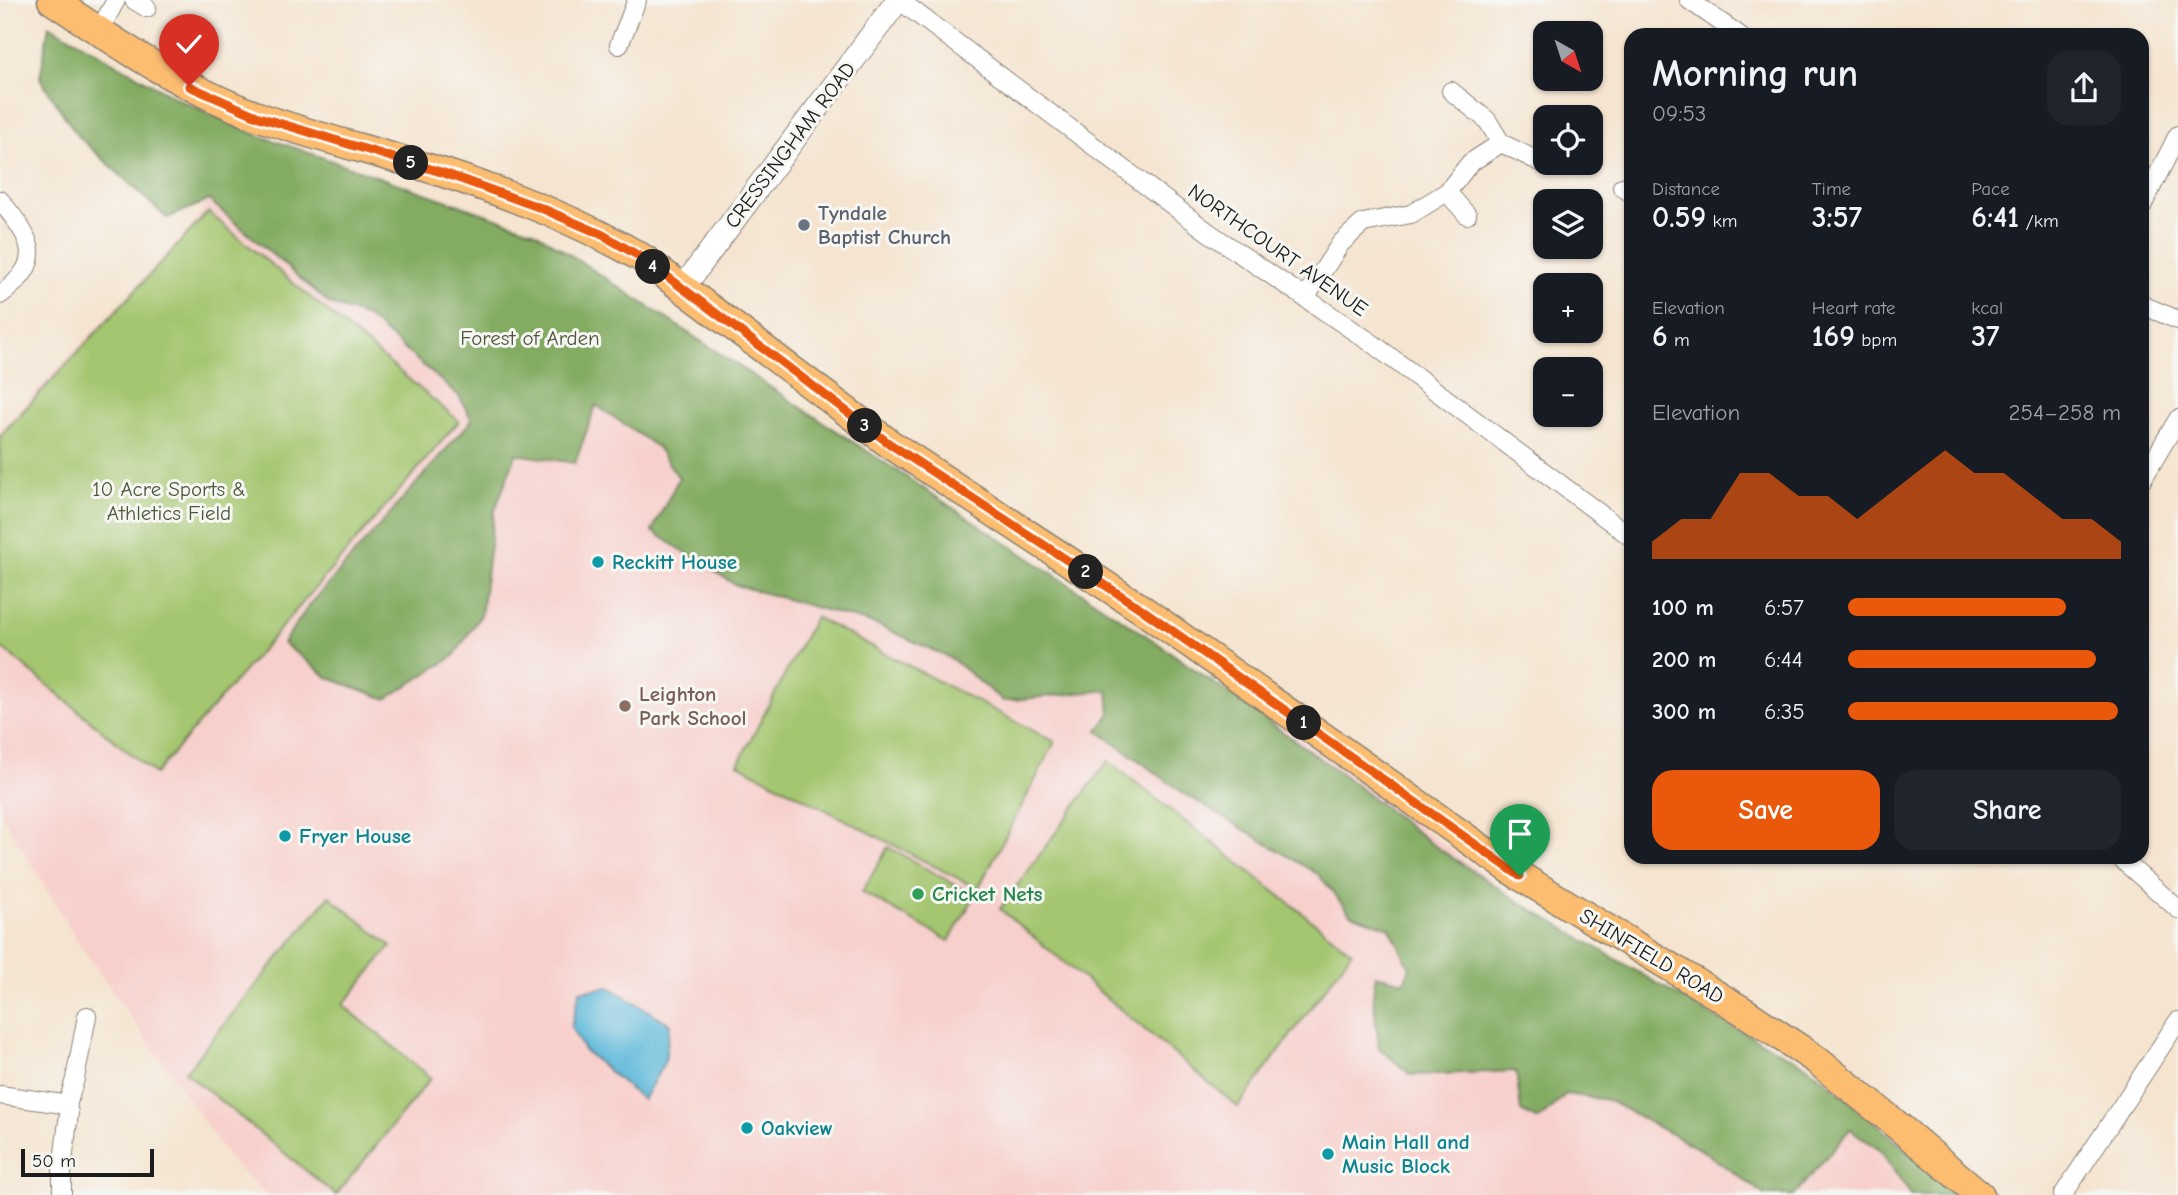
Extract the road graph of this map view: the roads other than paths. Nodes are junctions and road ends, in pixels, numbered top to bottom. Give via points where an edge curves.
1 (52, 0) edge
2 (116, 0) edge
3 (637, 0) edge
4 (898, 0) edge
5 (1689, 0) edge
6 (1729, 28) edge
7 (99, 31) junction
8 (619, 45) dead end
9 (1451, 92) dead end
10 (2178, 135) edge
11 (1500, 143) junction
12 (1533, 159) edge
13 (1447, 192) junction
14 (2149, 192) edge
15 (0, 200) edge
16 (1467, 215) dead end
17 (682, 289) junction
18 (0, 295) edge
19 (1305, 298) junction
20 (2149, 308) edge
21 (2178, 320) edge
22 (2178, 419) edge
23 (2149, 468) edge
24 (1624, 532) edge
25 (2127, 864) edge
26 (2178, 909) edge
27 (87, 1016) dead end
28 (2178, 1021) edge
29 (0, 1095) edge
30 (67, 1106) junction
31 (62, 1195) edge
32 (1980, 1195) edge
33 (2063, 1195) edge

1 - 7 main road, SHINFIELD ROAD
2 - 7 street
3 - 8 street
4 - 17 street, CRESSINGHAM ROAD
4 - 19 street, NORTHCOURT AVENUE via 1208,232
5 - 6 street
7 - 17 main road, SHINFIELD ROAD via 189,86 259,117 444,173 554,213 634,253
9 - 11 street via 1487,120
10 - 14 street
11 - 12 street
11 - 13 street via 1470,163
13 - 16 street
13 - 19 street via 1411,214 1363,223 1341,243
15 - 18 street via 27,235 30,247 23,275
17 - 32 main road, SHINFIELD ROAD via 881,438 1140,608 1520,876 1815,1059
19 - 24 street, NORTHCOURT AVENUE
20 - 21 street
22 - 23 street
25 - 26 street
27 - 30 street
28 - 33 street
29 - 30 street
30 - 31 street

